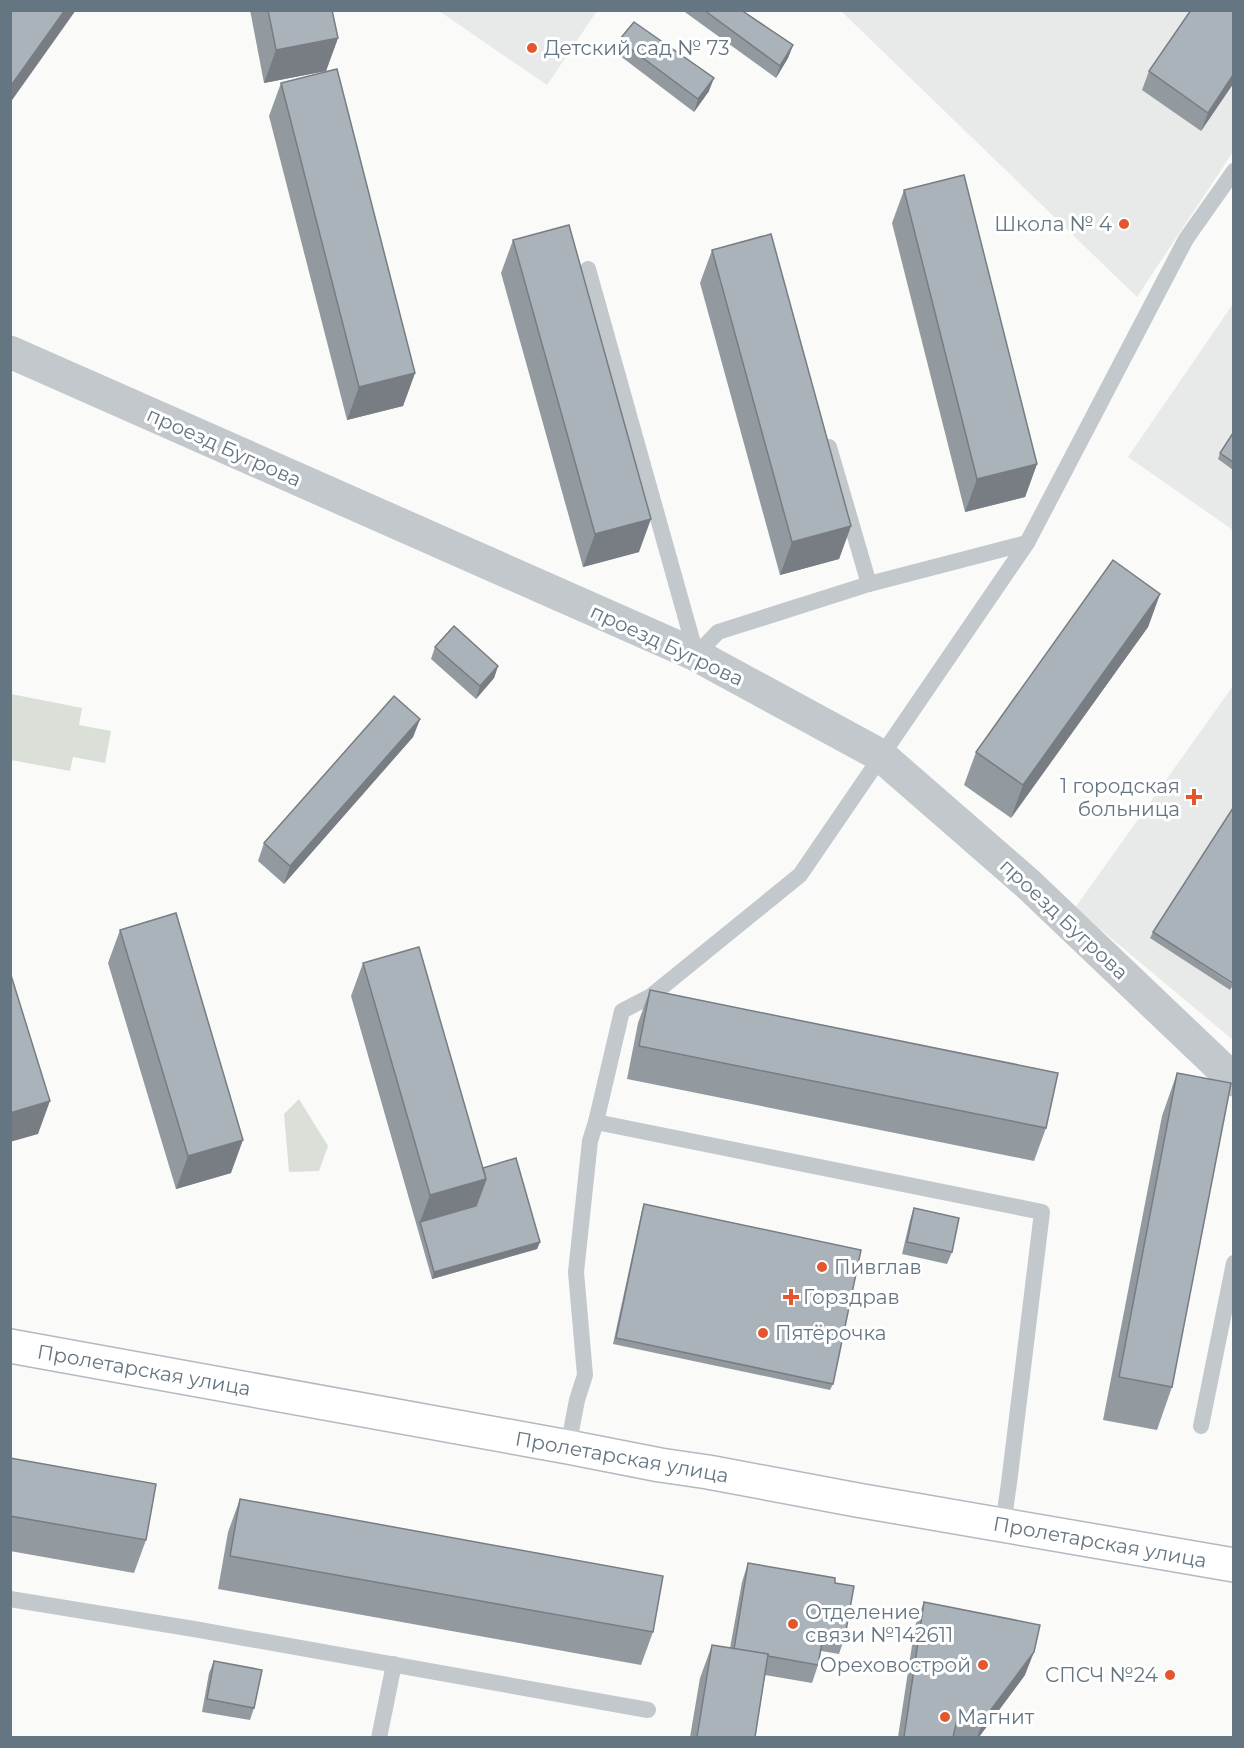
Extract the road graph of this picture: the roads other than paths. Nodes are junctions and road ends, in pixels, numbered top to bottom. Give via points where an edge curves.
1 (1233, 171) edge
2 (588, 269) dead end
3 (10, 352) edge
4 (826, 437) edge
5 (1027, 543) junction
6 (869, 584) junction
7 (696, 655) junction
8 (880, 755) junction
9 (1233, 1080) edge
10 (596, 1122) junction
11 (1233, 1263) edge
12 (10, 1346) edge
13 (1201, 1426) dead end
14 (568, 1447) junction
15 (1003, 1525) junction
16 (1233, 1565) edge
17 (10, 1599) edge
18 (394, 1664) junction
19 (648, 1710) dead end
20 (379, 1737) edge

1 - 5 lane via 1186,239
2 - 7 lane
3 - 7 street, проезд Бугрова
4 - 6 lane
5 - 6 lane
5 - 8 lane
6 - 7 lane via 718,632
7 - 8 street, проезд Бугрова
8 - 9 street, проезд Бугрова via 1027,883
8 - 10 lane via 800,875 651,996 622,1011
10 - 14 lane via 590,1141 576,1272 585,1375
10 - 15 lane via 1042,1212
11 - 13 lane
12 - 14 main road, Пролетарская улица
14 - 15 main road, Пролетарская улица
15 - 16 main road, Пролетарская улица
17 - 18 lane
18 - 19 lane
18 - 20 lane

